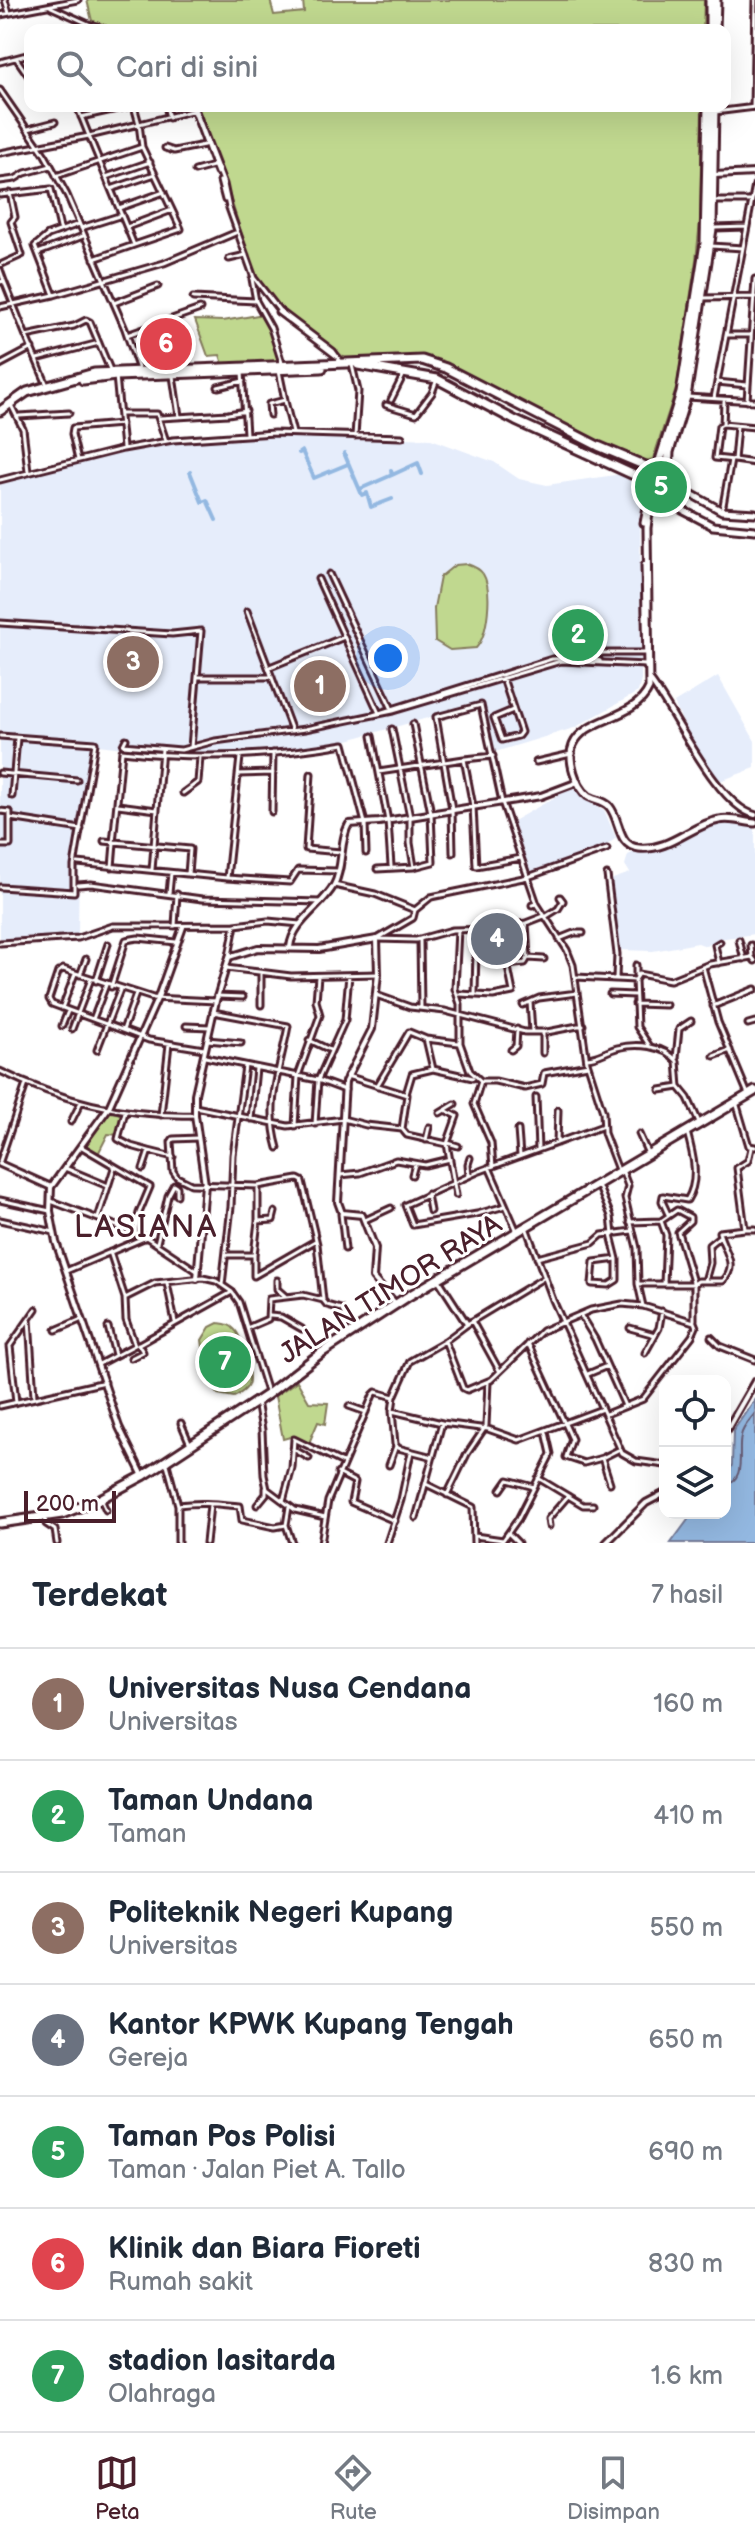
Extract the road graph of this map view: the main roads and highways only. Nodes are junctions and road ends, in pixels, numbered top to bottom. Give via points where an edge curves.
1 (713, 0) edge
2 (712, 24) edge
3 (712, 112) edge
4 (712, 112) edge
5 (702, 280) junction
6 (398, 360) junction
7 (281, 368) junction
8 (158, 372) junction
9 (401, 372) junction
10 (114, 374) junction
11 (0, 414) edge
12 (656, 473) junction
13 (668, 475) junction
14 (647, 481) junction
15 (675, 485) junction
16 (649, 497) junction
17 (661, 502) junction
18 (755, 513) edge
19 (755, 530) edge
20 (648, 653) junction
21 (755, 823) edge
22 (752, 1093) edge
23 (0, 1523) edge

1 - 2 highway
3 - 5 highway via 712,229
4 - 5 highway
5 - 12 highway via 679,400
5 - 13 highway via 686,397 669,452
6 - 7 highway
6 - 9 highway
6 - 12 highway via 446,368
7 - 8 highway
7 - 8 highway via 242,376
7 - 9 highway via 352,365
8 - 10 highway
8 - 10 highway
9 - 14 highway via 437,379
10 - 11 highway via 50,388
10 - 11 highway via 83,375 27,392
12 - 13 highway
12 - 14 highway
13 - 15 highway
14 - 16 highway
15 - 17 highway via 673,495
15 - 18 main road via 722,511
16 - 17 highway
16 - 20 main road via 644,527
17 - 19 main road via 713,526
17 - 20 main road via 649,513 647,528
20 - 21 main road via 650,678 642,701 577,738 571,754 578,782 588,796 609,806 625,841 636,848 664,845 720,819
22 - 23 highway, JALAN TIMOR RAYA via 438,1279 143,1476 62,1514

